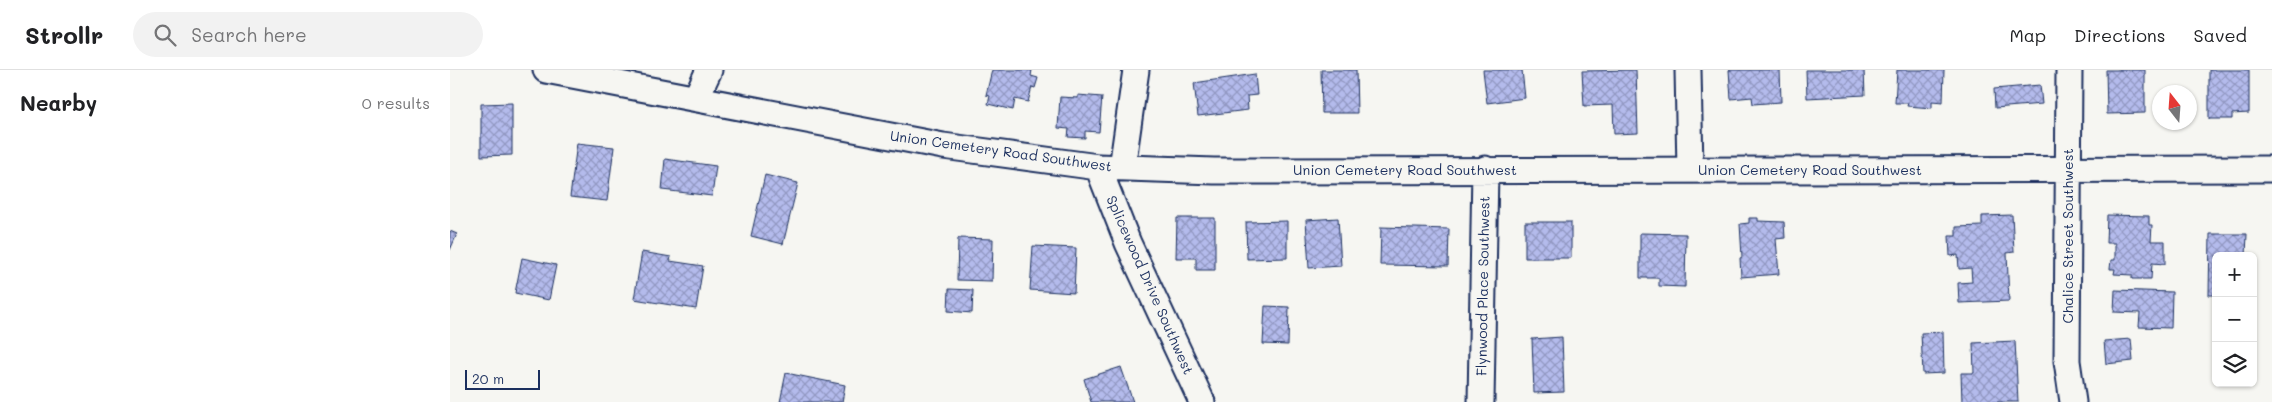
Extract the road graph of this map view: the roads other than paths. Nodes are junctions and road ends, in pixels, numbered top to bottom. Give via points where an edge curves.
1 (546, 70) edge
2 (710, 70) edge
3 (1136, 70) edge
4 (1688, 70) edge
5 (2069, 70) edge
6 (696, 98) junction
7 (1110, 168) junction
8 (1485, 169) junction
9 (2068, 169) junction
10 (2272, 169) edge
11 (1690, 170) junction
12 (1202, 402) edge
13 (1481, 402) edge
14 (2073, 402) edge

1 - 6 street, Union Cemetery Road Southwest
2 - 6 street
3 - 7 street, Splicewood Drive Southwest
4 - 11 street
5 - 9 street, Chalice Street Southwest
6 - 7 street, Union Cemetery Road Southwest via 944,146
7 - 8 street, Union Cemetery Road Southwest via 1214,171
7 - 12 street, Splicewood Drive Southwest via 1128,243
8 - 11 street, Union Cemetery Road Southwest
8 - 13 street, Flynwood Place Southwest
9 - 10 street, Union Cemetery Road Southwest
9 - 11 street, Union Cemetery Road Southwest
9 - 14 street, Chalice Street Southwest via 2067,362

